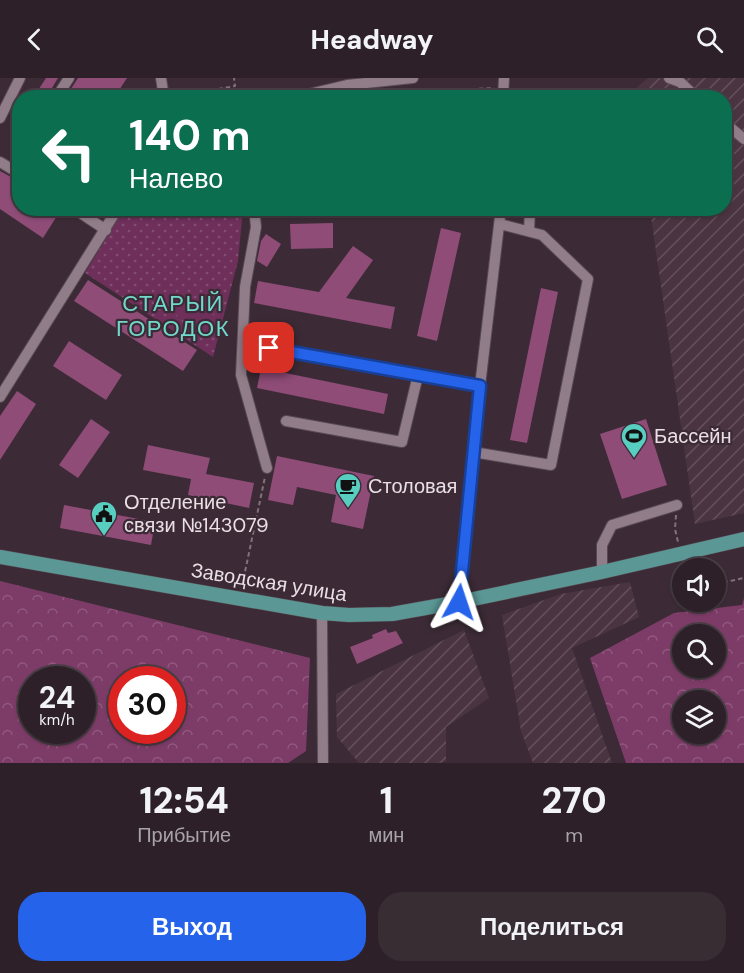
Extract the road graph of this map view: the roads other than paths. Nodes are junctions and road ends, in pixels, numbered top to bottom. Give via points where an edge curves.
1 (413, 78) edge
2 (669, 78) edge
3 (326, 90) edge
4 (688, 90) edge
5 (12, 94) edge
6 (0, 118) edge
7 (732, 129) edge
8 (744, 139) edge
9 (85, 216) edge
10 (114, 216) edge
11 (255, 216) edge
12 (500, 216) edge
13 (530, 216) edge
14 (500, 224) junction
15 (106, 230) junction
16 (530, 231) junction
17 (269, 348) dead end
18 (418, 375) junction
19 (480, 386) junction
20 (0, 397) edge
21 (286, 420) dead end
22 (473, 452) junction
23 (267, 468) road end
24 (677, 505) road end
25 (744, 539) edge
26 (0, 557) edge
27 (602, 572) junction
28 (459, 602) junction
29 (322, 614) junction
30 (323, 763) edge

1 - 3 street
2 - 4 street
5 - 6 street
7 - 8 street
9 - 15 street
10 - 15 street
11 - 23 street via 245,287 241,375
12 - 14 street
13 - 16 street
14 - 16 street
14 - 19 street
15 - 20 street
16 - 22 street via 542,235 588,279 551,465
17 - 18 street
18 - 19 street
18 - 21 street via 402,442
19 - 22 street
22 - 28 street
24 - 27 street via 612,525 602,545
25 - 27 main road, Заводская улица
26 - 29 main road, Заводская улица
27 - 28 main road, Заводская улица
28 - 29 main road, Заводская улица via 392,614
29 - 30 street

